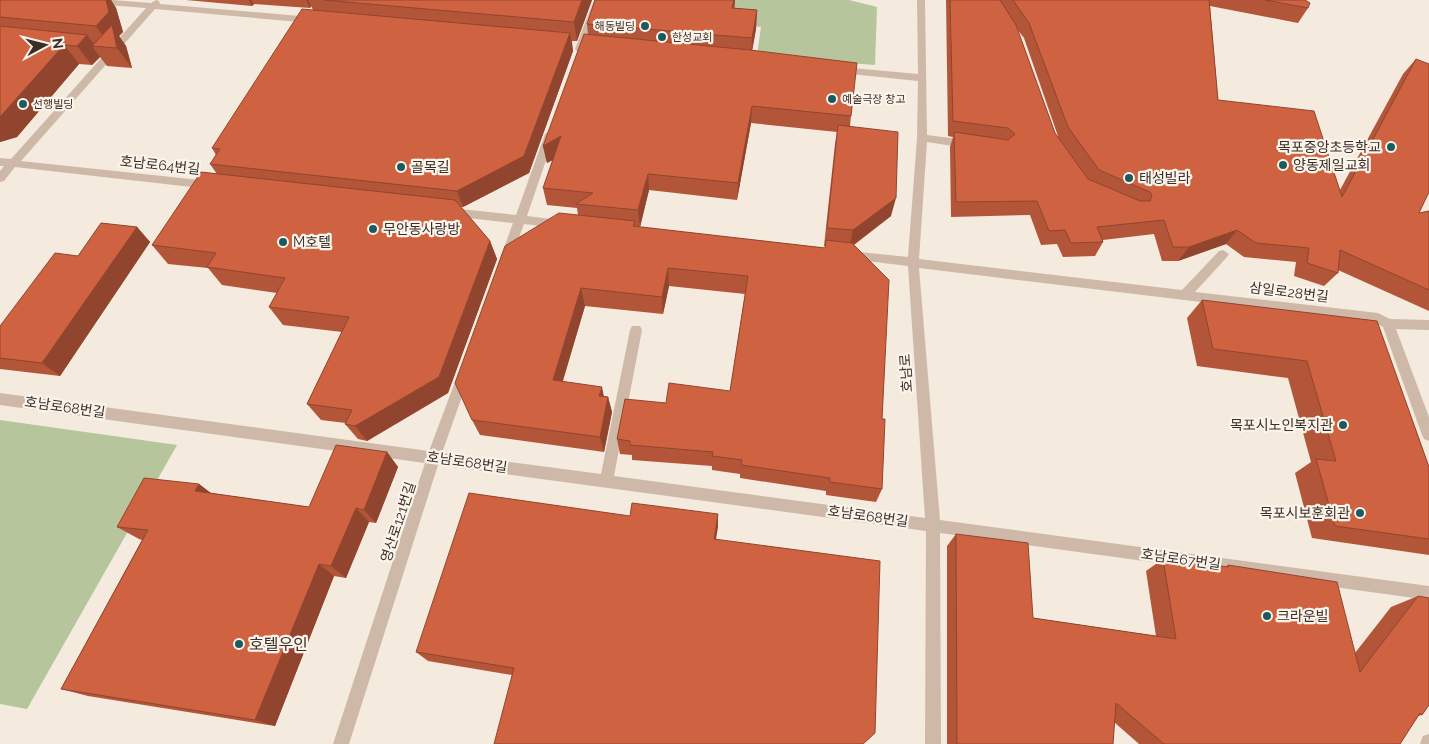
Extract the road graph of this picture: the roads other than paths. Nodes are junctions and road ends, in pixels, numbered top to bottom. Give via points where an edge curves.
1 (81, 0) edge
2 (598, 0) edge
3 (922, 0) edge
4 (153, 2) edge
5 (313, 18) edge
6 (574, 64) edge
7 (835, 70) edge
8 (923, 78) junction
9 (553, 126) edge
10 (922, 138) junction
11 (976, 145) edge
12 (0, 162) edge
13 (13, 163) junction
14 (0, 178) edge
15 (217, 186) edge
16 (442, 211) edge
17 (520, 220) junction
18 (569, 225) edge
19 (834, 253) edge
20 (1223, 254) edge
21 (913, 261) junction
22 (500, 274) edge
23 (1185, 295) junction
24 (1388, 324) junction
25 (1429, 325) edge
26 (636, 330) dead end
27 (467, 365) edge
28 (0, 399) edge
29 (1429, 435) edge
30 (434, 458) junction
31 (606, 481) junction
32 (933, 525) junction
33 (1429, 593) edge
34 (341, 744) edge
35 (933, 744) edge

1 - 4 street
2 - 6 street
3 - 8 street, 호남로
4 - 5 street
4 - 13 street
7 - 8 street
8 - 10 street, 호남로
9 - 17 street
10 - 11 street
10 - 21 street, 호남로
12 - 13 street, 호남로64번길
13 - 14 street
13 - 15 street, 호남로64번길
16 - 17 street
17 - 18 street
17 - 22 street
19 - 21 street
20 - 23 street
21 - 23 street, 삼일로28번길
21 - 32 street, 호남로
23 - 24 street, 삼일로28번길 via 1378,318
24 - 25 street, 삼일로28번길
24 - 29 street
26 - 31 street
27 - 30 street, 영산로121번길
28 - 30 street, 호남로68번길
30 - 31 street, 호남로68번길
30 - 34 street, 영산로121번길
31 - 32 street, 호남로68번길
32 - 33 street, 호남로67번길
32 - 35 street, 호남로

